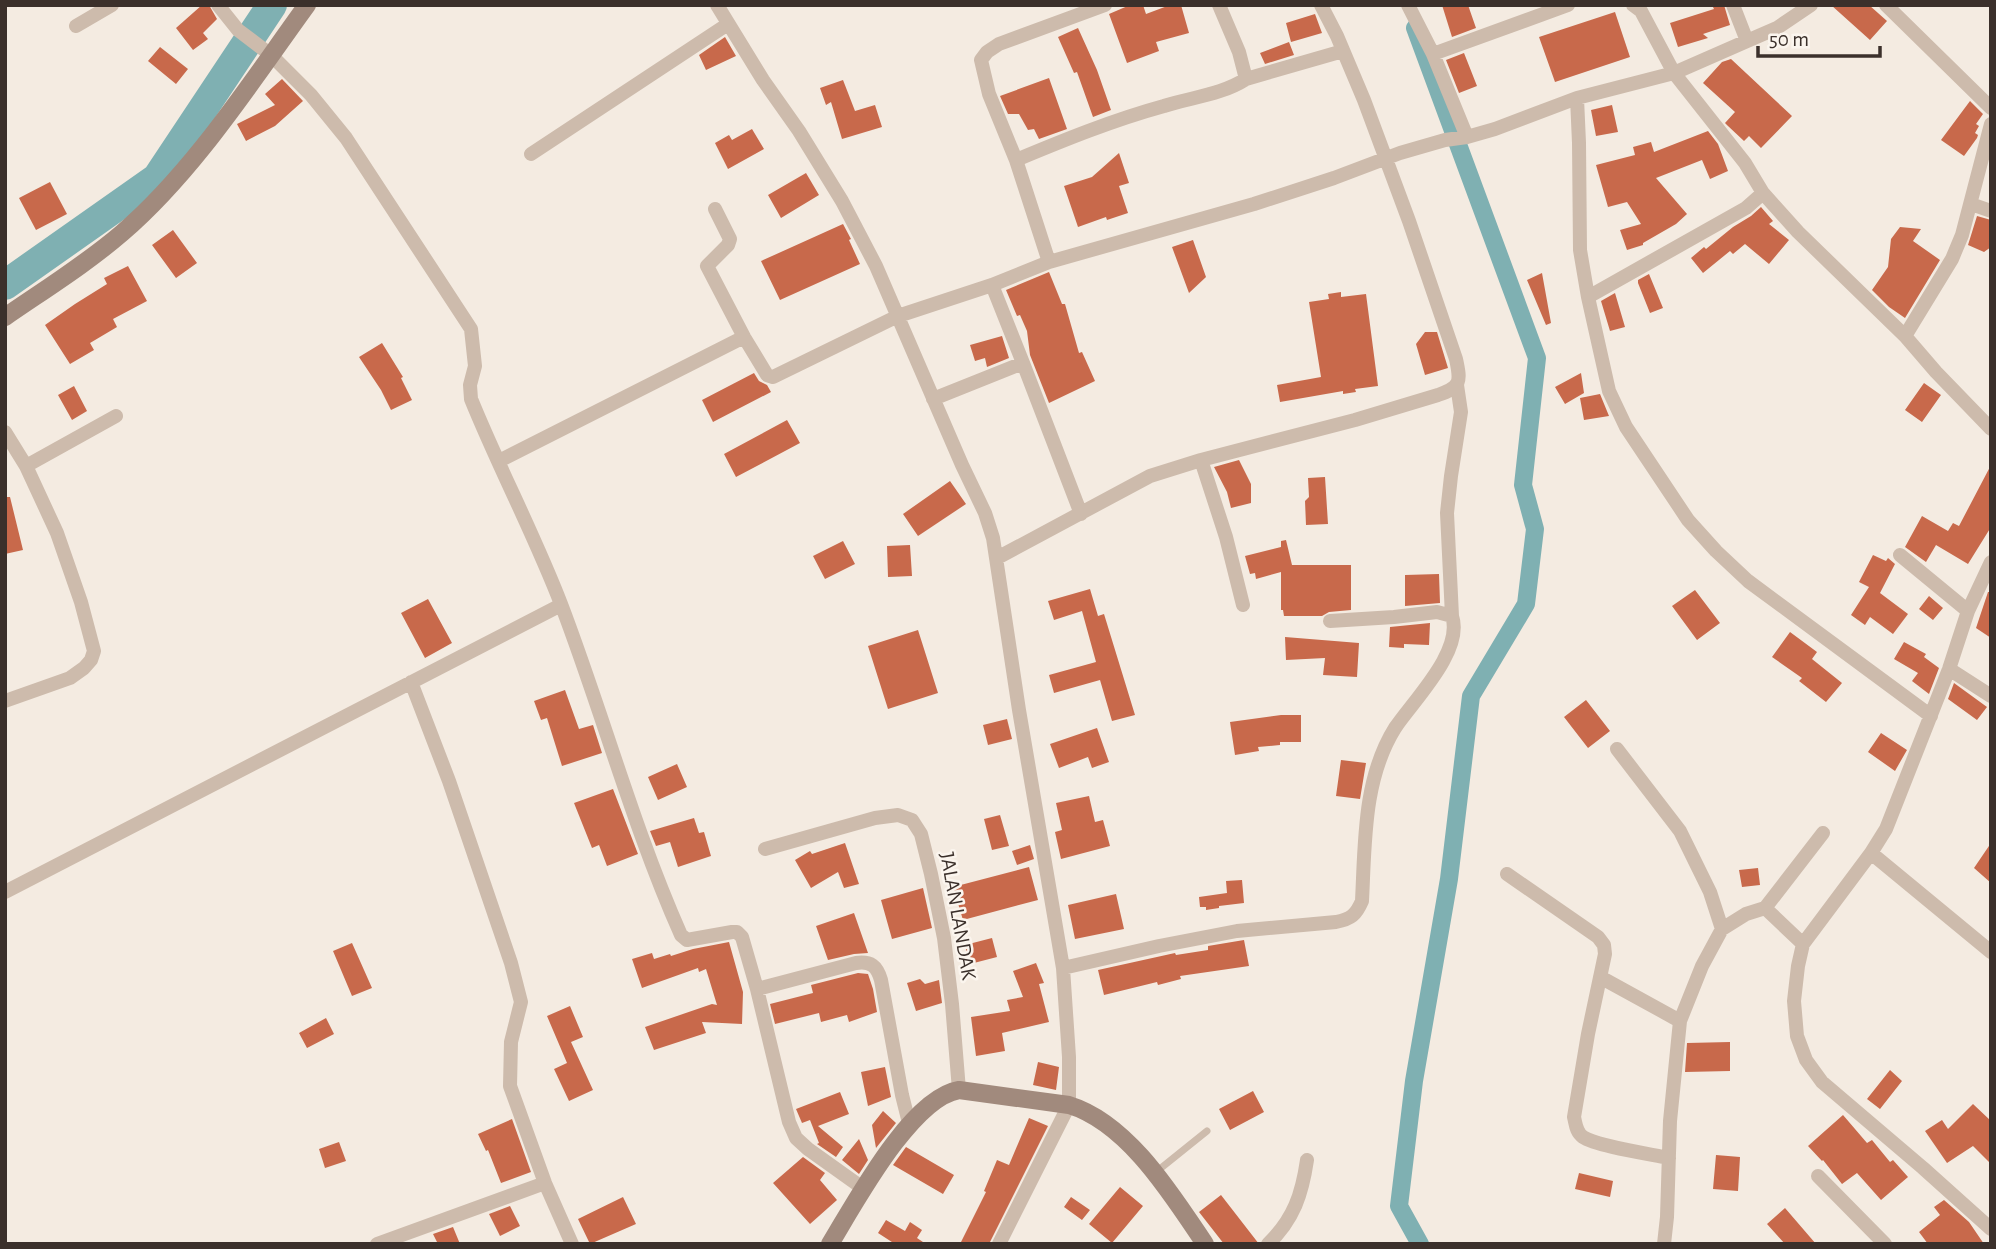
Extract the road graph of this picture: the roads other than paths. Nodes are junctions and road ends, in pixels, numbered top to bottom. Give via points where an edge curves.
1 (112, 5) edge
2 (218, 5) edge
3 (307, 5) edge
4 (718, 5) edge
5 (1105, 5) edge
6 (1219, 5) edge
7 (1321, 5) edge
8 (1408, 5) edge
9 (1568, 5) edge
10 (1633, 5) edge
11 (1732, 5) edge
12 (1811, 5) edge
13 (1886, 5) edge
14 (728, 24) junction
15 (76, 26) dead end
16 (1747, 41) junction
17 (1343, 51) junction
18 (267, 52) junction
19 (1433, 54) junction
20 (1675, 73) junction
21 (1246, 79) junction
22 (1577, 98) junction
23 (1991, 108) edge
24 (1991, 124) edge
25 (1466, 137) junction
26 (531, 154) dead end
27 (1385, 159) junction
28 (1016, 160) junction
29 (1763, 193) junction
30 (1971, 204) junction
31 (715, 209) dead end
32 (1991, 211) edge
33 (1049, 262) junction
34 (992, 285) junction
35 (1588, 297) junction
36 (898, 316) junction
37 (5, 317) edge
38 (1905, 336) junction
39 (744, 338) junction
40 (1023, 363) junction
41 (1457, 385) junction
42 (933, 399) junction
43 (116, 416) dead end
44 (1991, 429) edge
45 (5, 432) edge
46 (1201, 460) junction
47 (499, 461) junction
48 (26, 466) junction
49 (1081, 514) junction
50 (1900, 555) dead end
51 (997, 558) junction
52 (1991, 562) edge
53 (561, 605) junction
54 (1243, 605) dead end
55 (1968, 611) junction
56 (1452, 616) junction
57 (1330, 621) dead end
58 (1950, 668) junction
59 (411, 682) junction
60 (1991, 696) edge
61 (5, 701) edge
62 (1931, 716) junction
63 (1618, 749) dead end
64 (1823, 832) dead end
65 (765, 849) dead end
66 (1871, 853) junction
67 (1507, 874) dead end
68 (5, 892) edge
69 (1765, 908) junction
70 (1722, 929) junction
71 (1804, 944) junction
72 (1991, 952) edge
73 (1063, 968) junction
74 (1600, 977) junction
75 (757, 989) junction
76 (1680, 1021) junction
77 (959, 1090) junction
78 (1069, 1105) junction
79 (909, 1123) junction
80 (1207, 1131) dead end
81 (1669, 1158) junction
82 (1307, 1160) dead end
83 (1156, 1172) junction
84 (1818, 1176) dead end
85 (545, 1183) junction
86 (864, 1189) junction
87 (1991, 1229) edge
88 (377, 1244) edge
89 (572, 1244) edge
90 (830, 1244) edge
91 (999, 1244) edge
92 (1205, 1244) edge
93 (1268, 1244) edge
94 (1664, 1244) edge
95 (1885, 1244) edge

1 - 15 street
2 - 18 street via 242,33
3 - 18 street
4 - 14 street
5 - 28 street via 999,44 981,60 989,94
6 - 21 street via 1240,52
7 - 17 street
8 - 19 street
9 - 19 street
10 - 20 street via 1641,11
11 - 16 street
12 - 16 street
13 - 23 street
14 - 26 street
14 - 36 street via 842,201
16 - 20 street
17 - 21 street
17 - 27 street
18 - 37 street via 232,108 155,202 122,234
18 - 47 street via 311,95 345,138 471,328 475,366 471,399
19 - 25 street
20 - 22 street
20 - 29 street
21 - 28 street via 1232,88 1108,123
22 - 25 street
22 - 35 street via 1580,250
24 - 30 street
25 - 27 street
27 - 33 street via 1254,204
27 - 41 street via 1456,359
28 - 33 street
29 - 35 street via 1746,208
29 - 38 street
30 - 32 street
30 - 38 street via 1952,259
31 - 39 street via 730,239 707,266
33 - 34 street
34 - 36 street
34 - 40 street
35 - 62 street via 1609,391 1626,427 1688,520 1748,581
36 - 39 street via 773,377 767,375
36 - 42 street
38 - 44 street
39 - 47 street
40 - 42 street
40 - 49 street
41 - 46 street via 1367,416
41 - 56 street via 1461,412 1447,513
42 - 51 street via 985,513
43 - 48 street
45 - 48 street
46 - 49 street via 1150,476
46 - 54 street
47 - 53 street
48 - 61 street via 57,533 94,651 91,660 70,678
49 - 51 street
50 - 55 street
51 - 73 street
52 - 55 street
53 - 59 street
53 - 75 street via 632,811 681,935 687,940 737,932
55 - 58 street
56 - 57 street via 1437,612
56 - 73 street via 1452,641 1441,664 1395,729 1377,768 1357,913 1336,922 1237,931
58 - 60 street
58 - 62 street
59 - 68 street
59 - 85 street via 450,781 517,985 521,1002 511,1042 510,1086
62 - 66 street via 1886,829
63 - 70 street via 1680,831 1710,892
64 - 69 street
65 - 77 street, JALAN LANDAK via 875,818 898,815 912,820 921,834 944,937
66 - 71 street
66 - 72 street
67 - 74 street via 1598,937 1605,954
69 - 70 street
69 - 71 street
70 - 76 street
71 - 87 street via 1794,1001 1797,1036 1806,1060 1822,1082
73 - 78 street
74 - 76 street
74 - 81 street via 1574,1117 1577,1131 1610,1146
75 - 79 street via 856,963 873,964 881,980
75 - 86 street via 796,1138
76 - 81 street
77 - 78 street
77 - 79 street via 938,1097
78 - 83 street via 1111,1129
78 - 91 street
79 - 86 street
80 - 83 lane
81 - 94 street
82 - 93 street via 1300,1198
83 - 92 street
84 - 95 street
85 - 88 street
85 - 89 street
86 - 90 street

